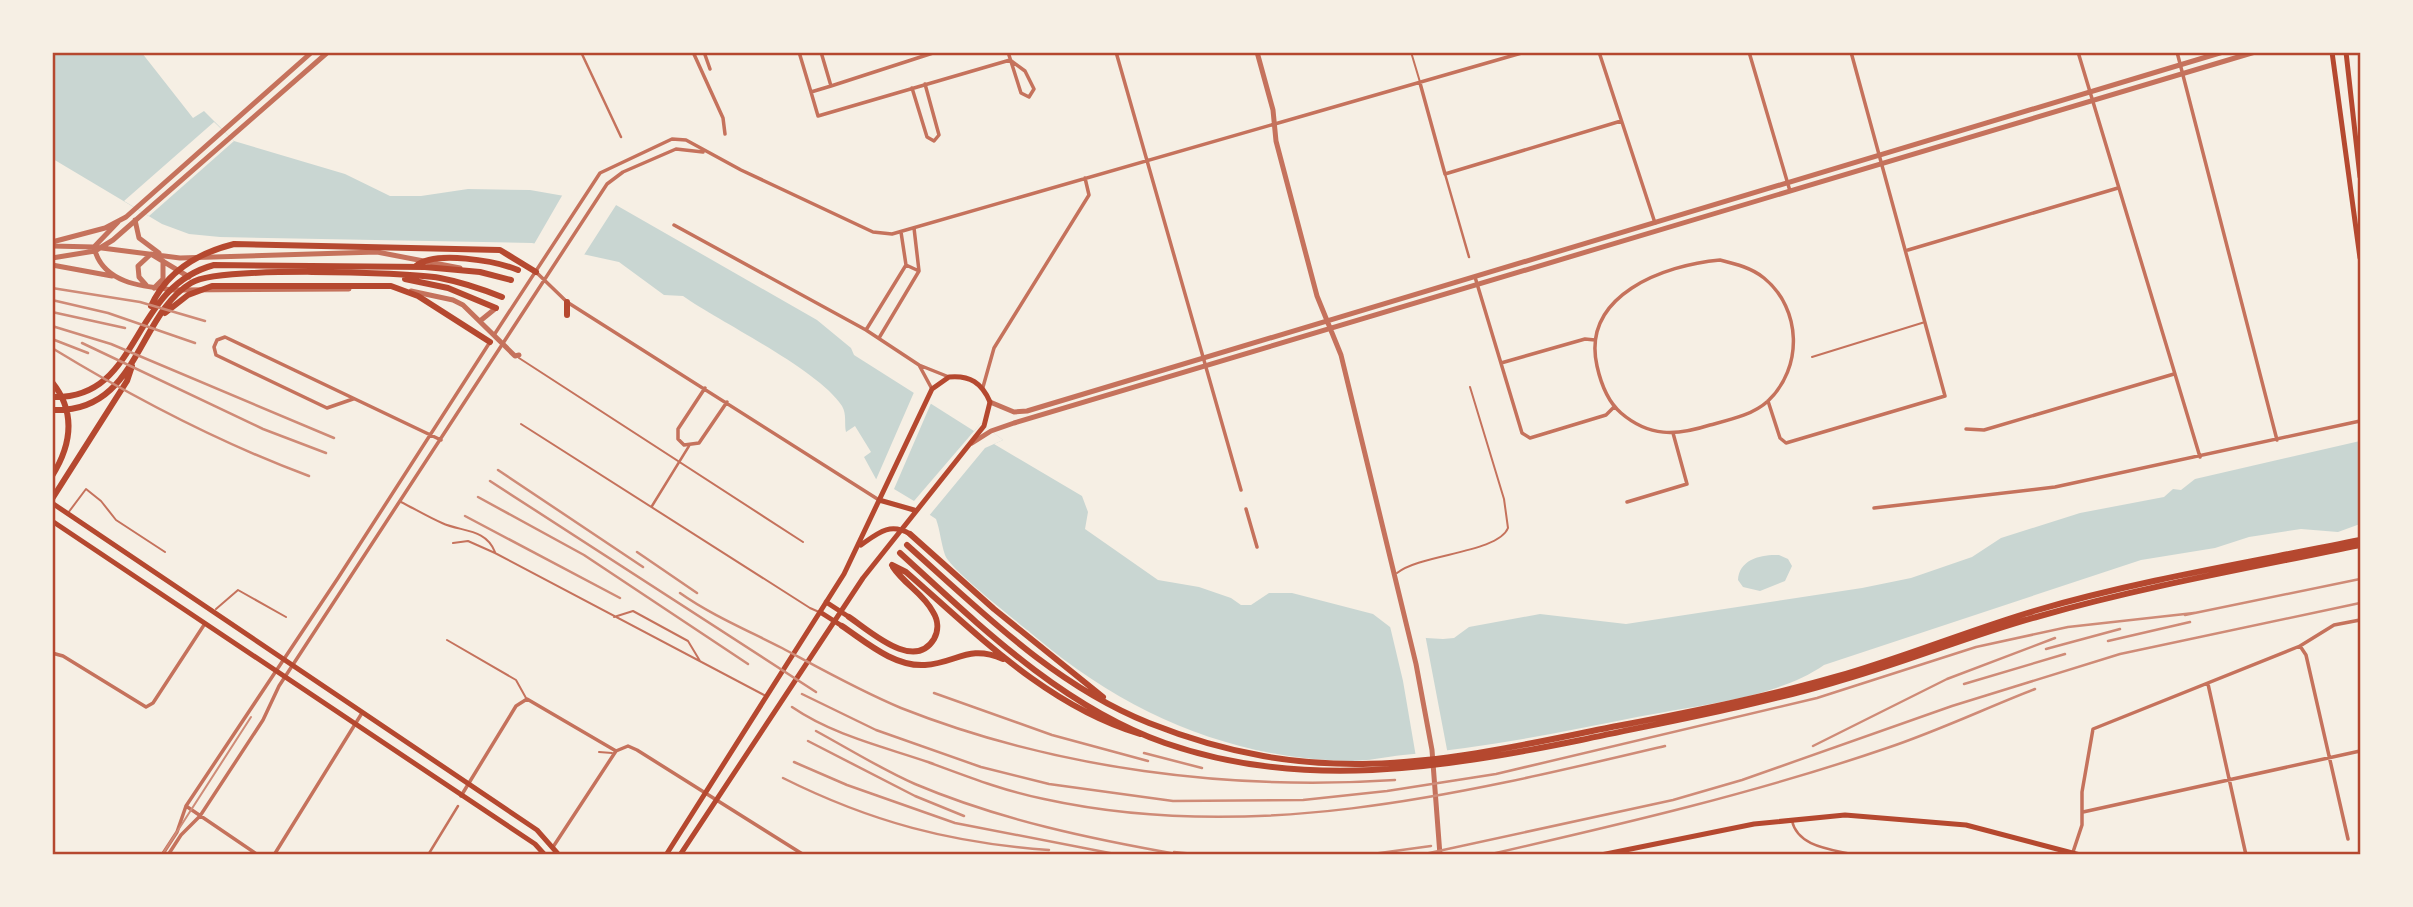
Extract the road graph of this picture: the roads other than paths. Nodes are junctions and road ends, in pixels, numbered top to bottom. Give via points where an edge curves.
1 (312, 52) edge
2 (328, 52) edge
3 (581, 52) edge
4 (693, 52) edge
5 (704, 52) edge
6 (799, 52) edge
7 (821, 52) edge
8 (1007, 52) edge
9 (1031, 52) edge
10 (1044, 52) edge
11 (1116, 52) edge
12 (1257, 52) edge
13 (1411, 52) edge
14 (1525, 52) edge
15 (1598, 52) edge
16 (1749, 52) edge
17 (1851, 52) edge
18 (2078, 52) edge
19 (2177, 52) edge
20 (2223, 52) edge
21 (2255, 52) edge
22 (2332, 52) edge
23 (2346, 52) edge
24 (934, 53) edge
25 (1010, 60) junction
26 (2181, 65) junction
27 (710, 69) dead end
28 (2183, 74) junction
29 (1420, 83) junction
30 (925, 85) junction
31 (831, 86) junction
32 (912, 88) junction
33 (811, 92) junction
34 (2090, 92) junction
35 (2092, 101) junction
36 (1621, 121) junction
37 (1274, 125) junction
38 (725, 134) dead end
39 (621, 137) dead end
40 (707, 153) junction
41 (1881, 155) junction
42 (1147, 161) junction
43 (1883, 164) junction
44 (1446, 174) junction
45 (2361, 177) edge
46 (1085, 178) junction
47 (1787, 183) junction
48 (2118, 188) junction
49 (1790, 191) junction
50 (135, 220) junction
51 (118, 222) junction
52 (1655, 223) junction
53 (674, 225) dead end
54 (914, 228) junction
55 (901, 232) junction
56 (52, 244) edge
57 (103, 248) junction
58 (95, 249) junction
59 (1907, 250) junction
60 (151, 254) junction
61 (1469, 257) dead end
62 (52, 258) edge
63 (2361, 258) edge
64 (165, 259) junction
65 (52, 265) edge
66 (906, 265) junction
67 (518, 270) dead end
68 (919, 271) junction
69 (480, 272) junction
70 (536, 272) junction
71 (358, 273) junction
72 (112, 276) junction
73 (1475, 277) junction
74 (511, 280) dead end
75 (545, 280) junction
76 (1478, 286) junction
77 (151, 288) junction
78 (221, 291) junction
79 (418, 296) junction
80 (502, 297) dead end
81 (567, 302) junction
82 (496, 308) joint
83 (567, 315) dead end
84 (161, 316) junction
85 (480, 321) junction
86 (1926, 321) junction
87 (1328, 322) junction
88 (142, 327) junction
89 (1331, 329) junction
90 (866, 330) junction
91 (879, 338) junction
92 (1595, 340) junction
93 (490, 342) junction
94 (500, 349) junction
95 (517, 355) joint
96 (1812, 357) dead end
97 (1206, 358) junction
98 (134, 361) junction
99 (1501, 363) junction
100 (919, 365) junction
101 (1208, 365) junction
102 (2174, 374) junction
103 (949, 377) junction
104 (52, 382) edge
105 (983, 387) junction
106 (1470, 387) dead end
107 (705, 388) junction
108 (931, 391) junction
109 (52, 397) edge
110 (353, 399) junction
111 (1768, 401) junction
112 (727, 402) junction
113 (990, 402) junction
114 (1614, 407) junction
115 (52, 410) edge
116 (2361, 421) edge
117 (521, 424) dead end
118 (1966, 429) dead end
119 (1673, 433) junction
120 (430, 434) junction
121 (441, 440) junction
122 (2277, 440) junction
123 (972, 443) junction
124 (689, 446) junction
125 (2200, 457) junction
126 (52, 475) edge
127 (1241, 490) dead end
128 (390, 496) junction
129 (879, 500) junction
130 (52, 501) edge
131 (400, 502) junction
132 (1627, 502) dead end
133 (652, 506) junction
134 (1874, 508) dead end
135 (1246, 509) dead end
136 (914, 510) junction
137 (68, 514) junction
138 (52, 519) edge
139 (900, 527) junction
140 (910, 534) joint
141 (803, 542) dead end
142 (2361, 542) edge
143 (453, 543) dead end
144 (907, 545) dead end
145 (859, 547) junction
146 (1257, 547) dead end
147 (165, 552) dead end
148 (495, 553) junction
149 (900, 553) dead end
150 (1394, 576) junction
151 (338, 578) junction
152 (347, 583) junction
153 (826, 602) junction
154 (839, 611) junction
155 (820, 612) junction
156 (213, 613) junction
157 (286, 617) dead end
158 (614, 617) junction
159 (849, 617) joint
160 (2361, 620) edge
161 (833, 621) junction
162 (204, 625) junction
163 (842, 626) joint
164 (447, 640) dead end
165 (2300, 646) junction
166 (52, 653) edge
167 (701, 662) junction
168 (1011, 663) junction
169 (2208, 684) junction
170 (765, 696) junction
171 (527, 699) junction
172 (777, 704) junction
173 (1109, 704) junction
174 (362, 713) junction
175 (355, 725) junction
176 (1156, 739) junction
177 (616, 751) junction
178 (2361, 751) edge
179 (599, 752) dead end
180 (2329, 758) junction
181 (2228, 780) junction
182 (468, 785) junction
183 (461, 796) junction
184 (186, 806) junction
185 (458, 806) dead end
186 (2083, 812) junction
187 (200, 816) junction
188 (1791, 818) junction
189 (2348, 839) dead end
190 (535, 844) junction
191 (553, 847) junction
192 (1628, 851) edge
193 (2076, 853) edge
194 (162, 855) edge
195 (168, 855) edge
196 (258, 855) edge
197 (274, 855) edge
198 (428, 855) edge
199 (545, 855) edge
200 (559, 855) edge
201 (666, 855) edge
202 (680, 855) edge
203 (804, 855) edge
204 (1440, 855) edge
205 (1601, 855) edge
206 (1855, 855) edge
207 (2245, 855) edge

1 - 51 street
2 - 50 street
3 - 39 street
4 - 38 street via 723,118
5 - 27 street
6 - 33 street
7 - 31 street
8 - 25 street
9 - 10 street
11 - 42 street
12 - 37 street
13 - 29 lane
14 - 29 street
15 - 36 street
16 - 47 street
17 - 41 street
18 - 34 street
19 - 26 street
20 - 26 street
21 - 28 street
22 - 63 main road
23 - 45 main road
24 - 31 street
25 - 25 street via 1021,93 1028,97 1034,89 1030,78
25 - 30 street
26 - 28 street
26 - 34 street
28 - 35 street
28 - 122 street
29 - 37 street
29 - 44 street
30 - 32 street
30 - 32 street via 939,135 934,141 927,137
31 - 33 street
32 - 33 street via 818,116
34 - 35 street
34 - 41 street
35 - 43 street
35 - 48 street
36 - 44 street
36 - 52 street
37 - 42 street
37 - 87 street
40 - 55 street via 873,232
40 - 70 street via 686,140 673,139 607,168
40 - 75 street via 676,149 607,184
41 - 43 street
41 - 47 street
42 - 46 street
42 - 97 street
43 - 49 street
43 - 59 street
44 - 61 street
46 - 54 street
46 - 105 street via 1089,195 994,348
47 - 49 street
47 - 52 street
48 - 59 street
48 - 102 street
49 - 76 street
50 - 57 street
50 - 64 street via 144,245
51 - 56 street
51 - 58 street
52 - 73 street
53 - 90 street
54 - 55 street
54 - 68 street
55 - 66 street
56 - 58 street
57 - 58 street
57 - 60 street
58 - 62 street
58 - 72 street
59 - 86 street
60 - 64 street
60 - 77 street via 137,272
64 - 69 street via 377,252
64 - 77 street via 163,279
64 - 78 street
65 - 72 street
66 - 68 street
66 - 90 street
67 - 79 highway via 491,262 429,258 415,266 412,275
68 - 91 street
69 - 74 highway
69 - 88 highway via 227,264 201,269 168,289
70 - 75 street
70 - 88 highway via 513,256 487,249 234,244 180,268 154,300
70 - 93 street
71 - 80 highway via 441,278
71 - 82 highway via 428,283
71 - 84 highway via 212,275 174,295
72 - 77 street
73 - 76 street
73 - 87 street
75 - 81 street
75 - 94 street
76 - 89 street
76 - 99 street
77 - 78 street
78 - 85 street via 396,288 453,300
79 - 84 highway via 391,286 232,285 199,290
79 - 93 highway
81 - 83 highway
81 - 107 street
82 - 85 street
84 - 98 highway
85 - 95 street
86 - 96 lane
86 - 111 street via 1946,391 1942,400 1786,443 1780,438
87 - 89 street
87 - 97 street
88 - 109 highway via 104,383 77,396
89 - 101 street
89 - 150 street via 1365,447
90 - 91 street
91 - 100 street
92 - 99 street
92 - 111 street via 1607,312 1636,283 1698,262 1720,260 1740,265 1762,276 1779,293 1793,328 1792,364
92 - 114 street via 1599,376
93 - 94 street
93 - 120 street
94 - 121 street
95 - 141 lane
97 - 101 street
97 - 113 street via 1027,411 1014,412
98 - 115 highway via 98,399 70,410
98 - 130 highway via 127,381
99 - 114 street via 1522,433 1530,438 1606,415
100 - 103 street
100 - 108 street
101 - 123 street via 991,431
101 - 127 street
102 - 118 street via 1984,430
102 - 125 street
103 - 105 main road via 968,377
103 - 108 main road
104 - 126 highway via 67,407 70,432
105 - 113 main road
106 - 150 lane via 1504,499 1508,528 1499,539 1402,569
107 - 112 street
107 - 124 street via 678,429 678,439
108 - 129 main road
110 - 110 street via 225,338 214,347 216,355 327,408
110 - 120 street
111 - 119 street via 1749,413
112 - 124 street via 702,440
112 - 129 street
113 - 123 main road via 984,426
114 - 119 street via 1640,427
116 - 122 street
117 - 133 lane
119 - 132 street via 1687,484
120 - 121 street
120 - 128 street
121 - 131 street
122 - 125 street
123 - 136 main road
124 - 133 street
125 - 134 street via 2055,487
128 - 131 street
128 - 151 street
129 - 136 main road
129 - 145 main road
130 - 137 main road
131 - 148 lane via 446,525 464,527 491,542
131 - 152 street
133 - 155 lane
135 - 146 street
136 - 139 main road
137 - 138 main road
137 - 147 lane via 86,489 116,520
137 - 156 main road
138 - 162 main road
139 - 140 main road
139 - 145 main road via 880,531
139 - 154 main road
140 - 173 highway
142 - 173 highway via 2034,611 1857,671 1767,695 1451,758 1385,765 1281,761 1190,738
142 - 176 highway via 2080,605 1768,701 1451,764 1348,772 1279,769 1201,754
143 - 148 lane via 468,541
144 - 173 highway via 1017,644 1056,674
145 - 153 main road
148 - 158 lane
149 - 176 highway via 1011,653 1074,696
150 - 204 street via 1425,707
151 - 152 street
151 - 184 street
152 - 187 street
153 - 154 main road
153 - 155 main road
154 - 159 main road
154 - 161 main road
155 - 161 main road
155 - 170 main road
156 - 157 lane via 238,590
156 - 162 main road
156 - 174 main road
158 - 167 lane
158 - 167 lane via 633,611 688,641
159 - 168 highway via 893,646 913,652 933,642 937,633 933,611 892,565
160 - 165 street via 2334,625
161 - 163 main road
161 - 172 main road
162 - 166 street via 146,707
162 - 175 main road
163 - 168 highway via 885,654 912,664 936,664 968,652 990,653
164 - 171 lane via 516,680
165 - 169 street
165 - 180 street via 2306,655
167 - 170 lane
168 - 176 highway via 1084,712
169 - 181 street
169 - 186 street via 2093,729
170 - 172 main road
170 - 201 main road
171 - 177 street
171 - 182 street via 516,706
172 - 202 main road
174 - 175 street
174 - 182 main road
175 - 183 main road
175 - 197 street
177 - 179 lane via 608,755
177 - 191 street
177 - 203 street via 628,746 637,750
178 - 180 street
180 - 181 street
180 - 189 street
181 - 186 street
181 - 207 street
182 - 183 street
182 - 191 main road via 537,830
183 - 190 main road
184 - 187 street
184 - 194 street
185 - 198 street
186 - 193 street
187 - 195 street
187 - 196 street
188 - 192 main road
188 - 193 main road via 1855,815 1959,824
188 - 206 street via 1803,840
190 - 191 main road
190 - 199 main road
191 - 200 main road
192 - 205 main road

